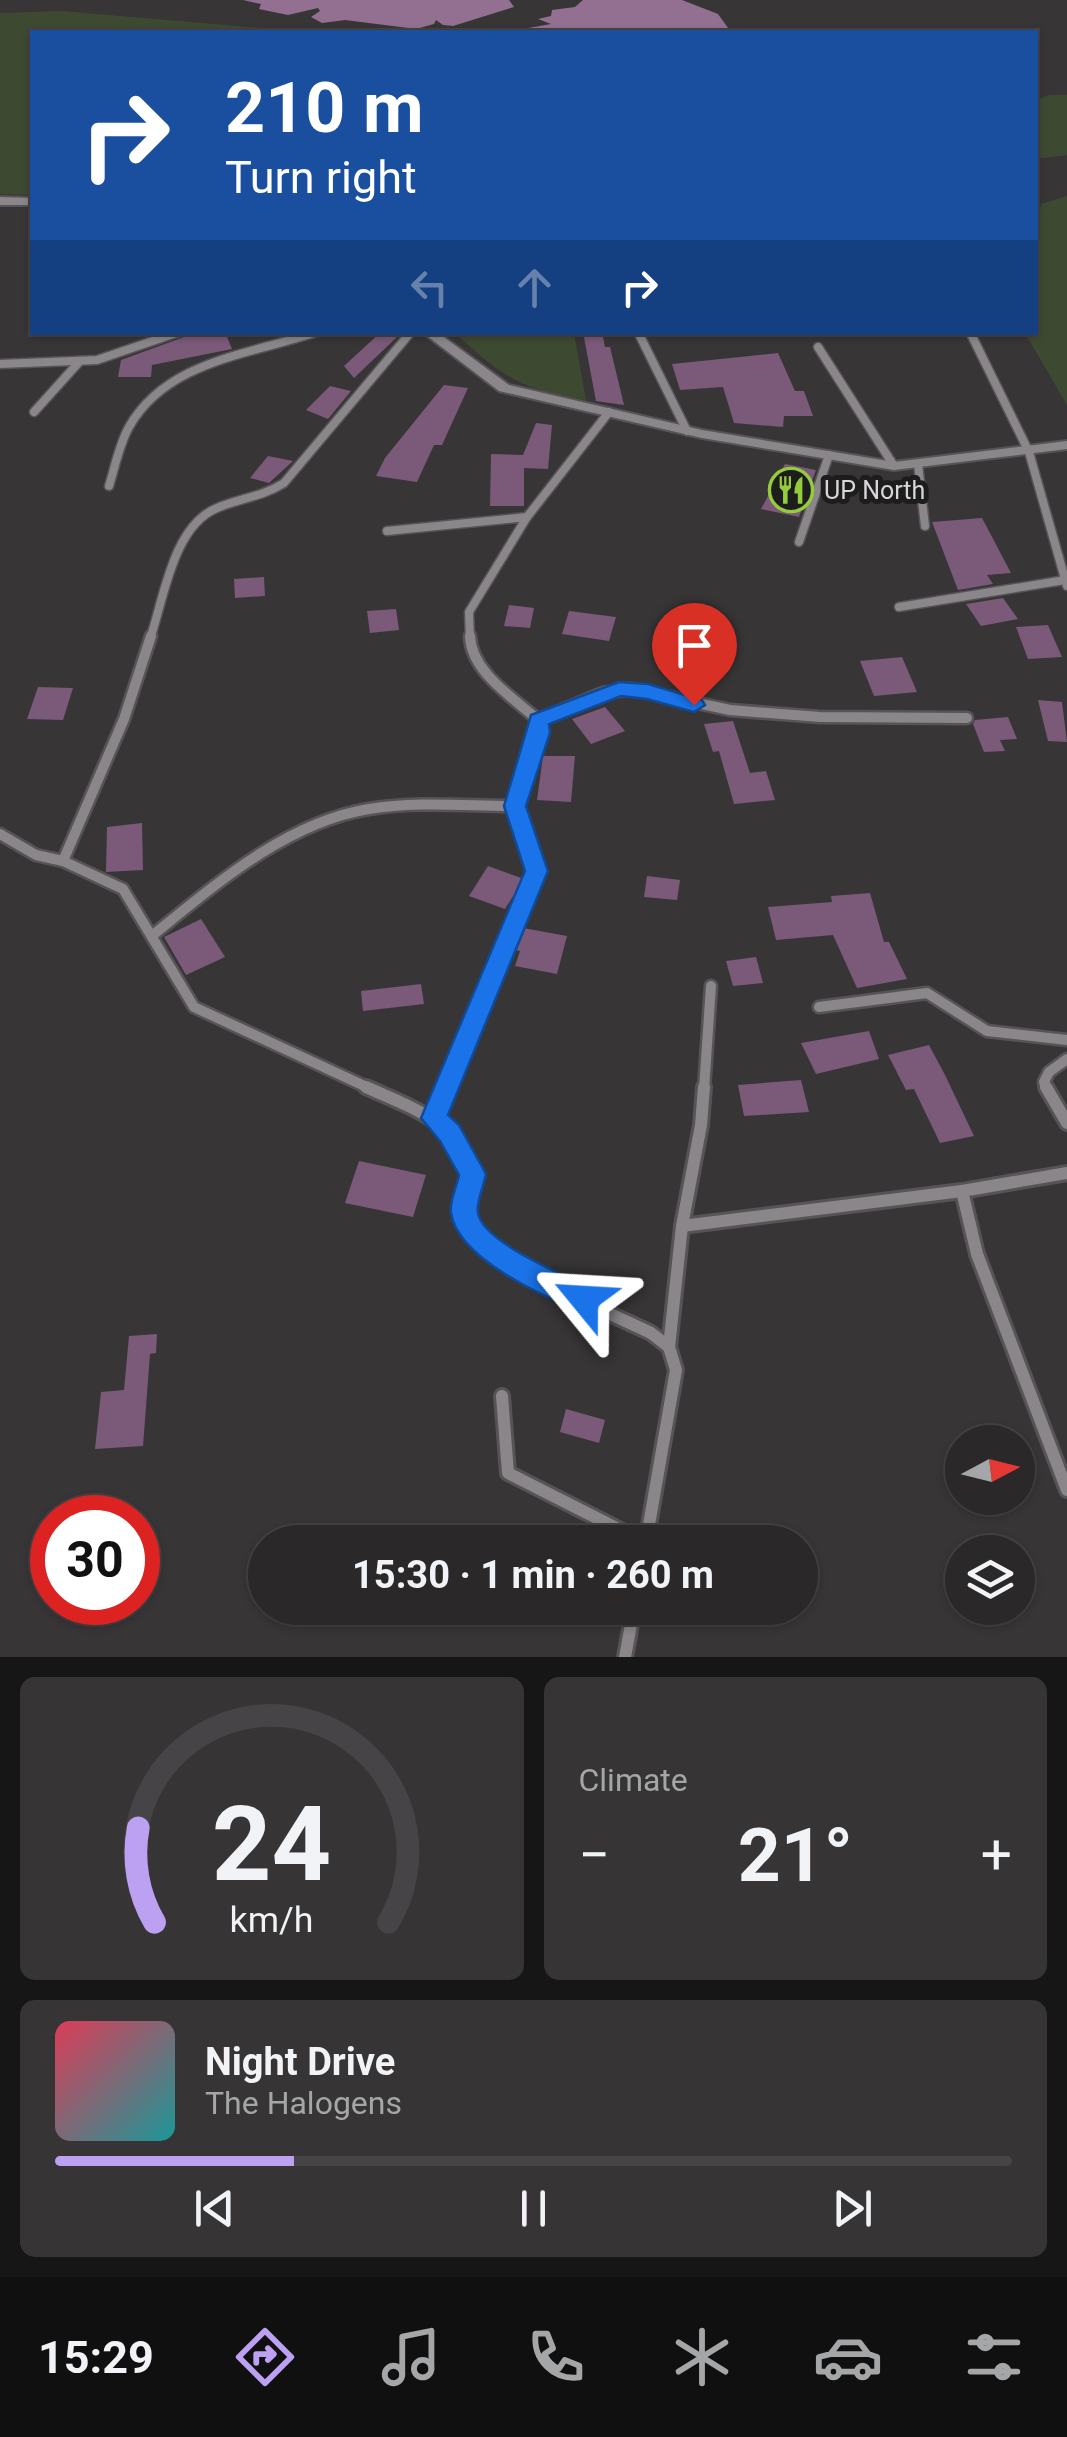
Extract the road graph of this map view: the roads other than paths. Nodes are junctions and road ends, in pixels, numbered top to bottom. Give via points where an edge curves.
1 (0, 201) edge
2 (30, 202) edge
3 (170, 335) edge
4 (308, 335) edge
5 (409, 335) edge
6 (432, 335) edge
7 (640, 335) edge
8 (971, 335) edge
9 (818, 347) dead end
10 (80, 361) junction
11 (0, 364) edge
12 (34, 412) dead end
13 (609, 412) junction
14 (687, 430) junction
15 (1067, 445) edge
16 (1028, 452) junction
17 (829, 455) junction
18 (918, 464) junction
19 (894, 466) junction
20 (109, 486) dead end
21 (527, 517) junction
22 (925, 526) dead end
23 (386, 531) dead end
24 (799, 542) dead end
25 (1066, 583) edge
26 (899, 607) dead end
27 (967, 718) dead end
28 (538, 720) junction
29 (515, 806) junction
30 (0, 834) edge
31 (63, 861) junction
32 (153, 936) junction
33 (711, 986) dead end
34 (820, 1008) dead end
35 (1067, 1040) edge
36 (1067, 1060) edge
37 (434, 1118) junction
38 (1067, 1123) edge
39 (1067, 1173) edge
40 (962, 1190) junction
41 (682, 1226) junction
42 (668, 1347) junction
43 (502, 1396) dead end
44 (1067, 1490) edge
45 (611, 1525) edge
46 (648, 1525) edge
47 (631, 1625) edge
48 (626, 1657) edge

1 - 2 street
3 - 10 street
4 - 20 street via 174,376 129,428
5 - 31 street via 284,482 267,494 212,508 192,524 124,719
6 - 13 street via 504,388
7 - 14 street
8 - 16 street
9 - 19 street
10 - 11 street
10 - 12 street
13 - 14 street
13 - 21 street
14 - 17 street
15 - 16 street
16 - 18 street
16 - 25 street
17 - 19 street
17 - 24 street
18 - 19 street
18 - 22 street
21 - 23 street
21 - 28 street via 469,612 466,631 480,667
25 - 26 street
27 - 28 street via 730,710 632,688 602,692
28 - 29 street
29 - 32 street via 366,810 306,831
29 - 37 street via 537,871
30 - 31 street via 36,855
31 - 32 street via 122,888
32 - 37 street via 194,1007
33 - 41 street via 701,1125
34 - 35 street via 927,993 987,1031
36 - 38 street via 1044,1082
37 - 42 street via 473,1174 464,1211 474,1238
39 - 40 street
40 - 41 street
40 - 44 street via 977,1254
41 - 42 street
42 - 46 street via 676,1370
43 - 45 street via 508,1473
47 - 48 street

